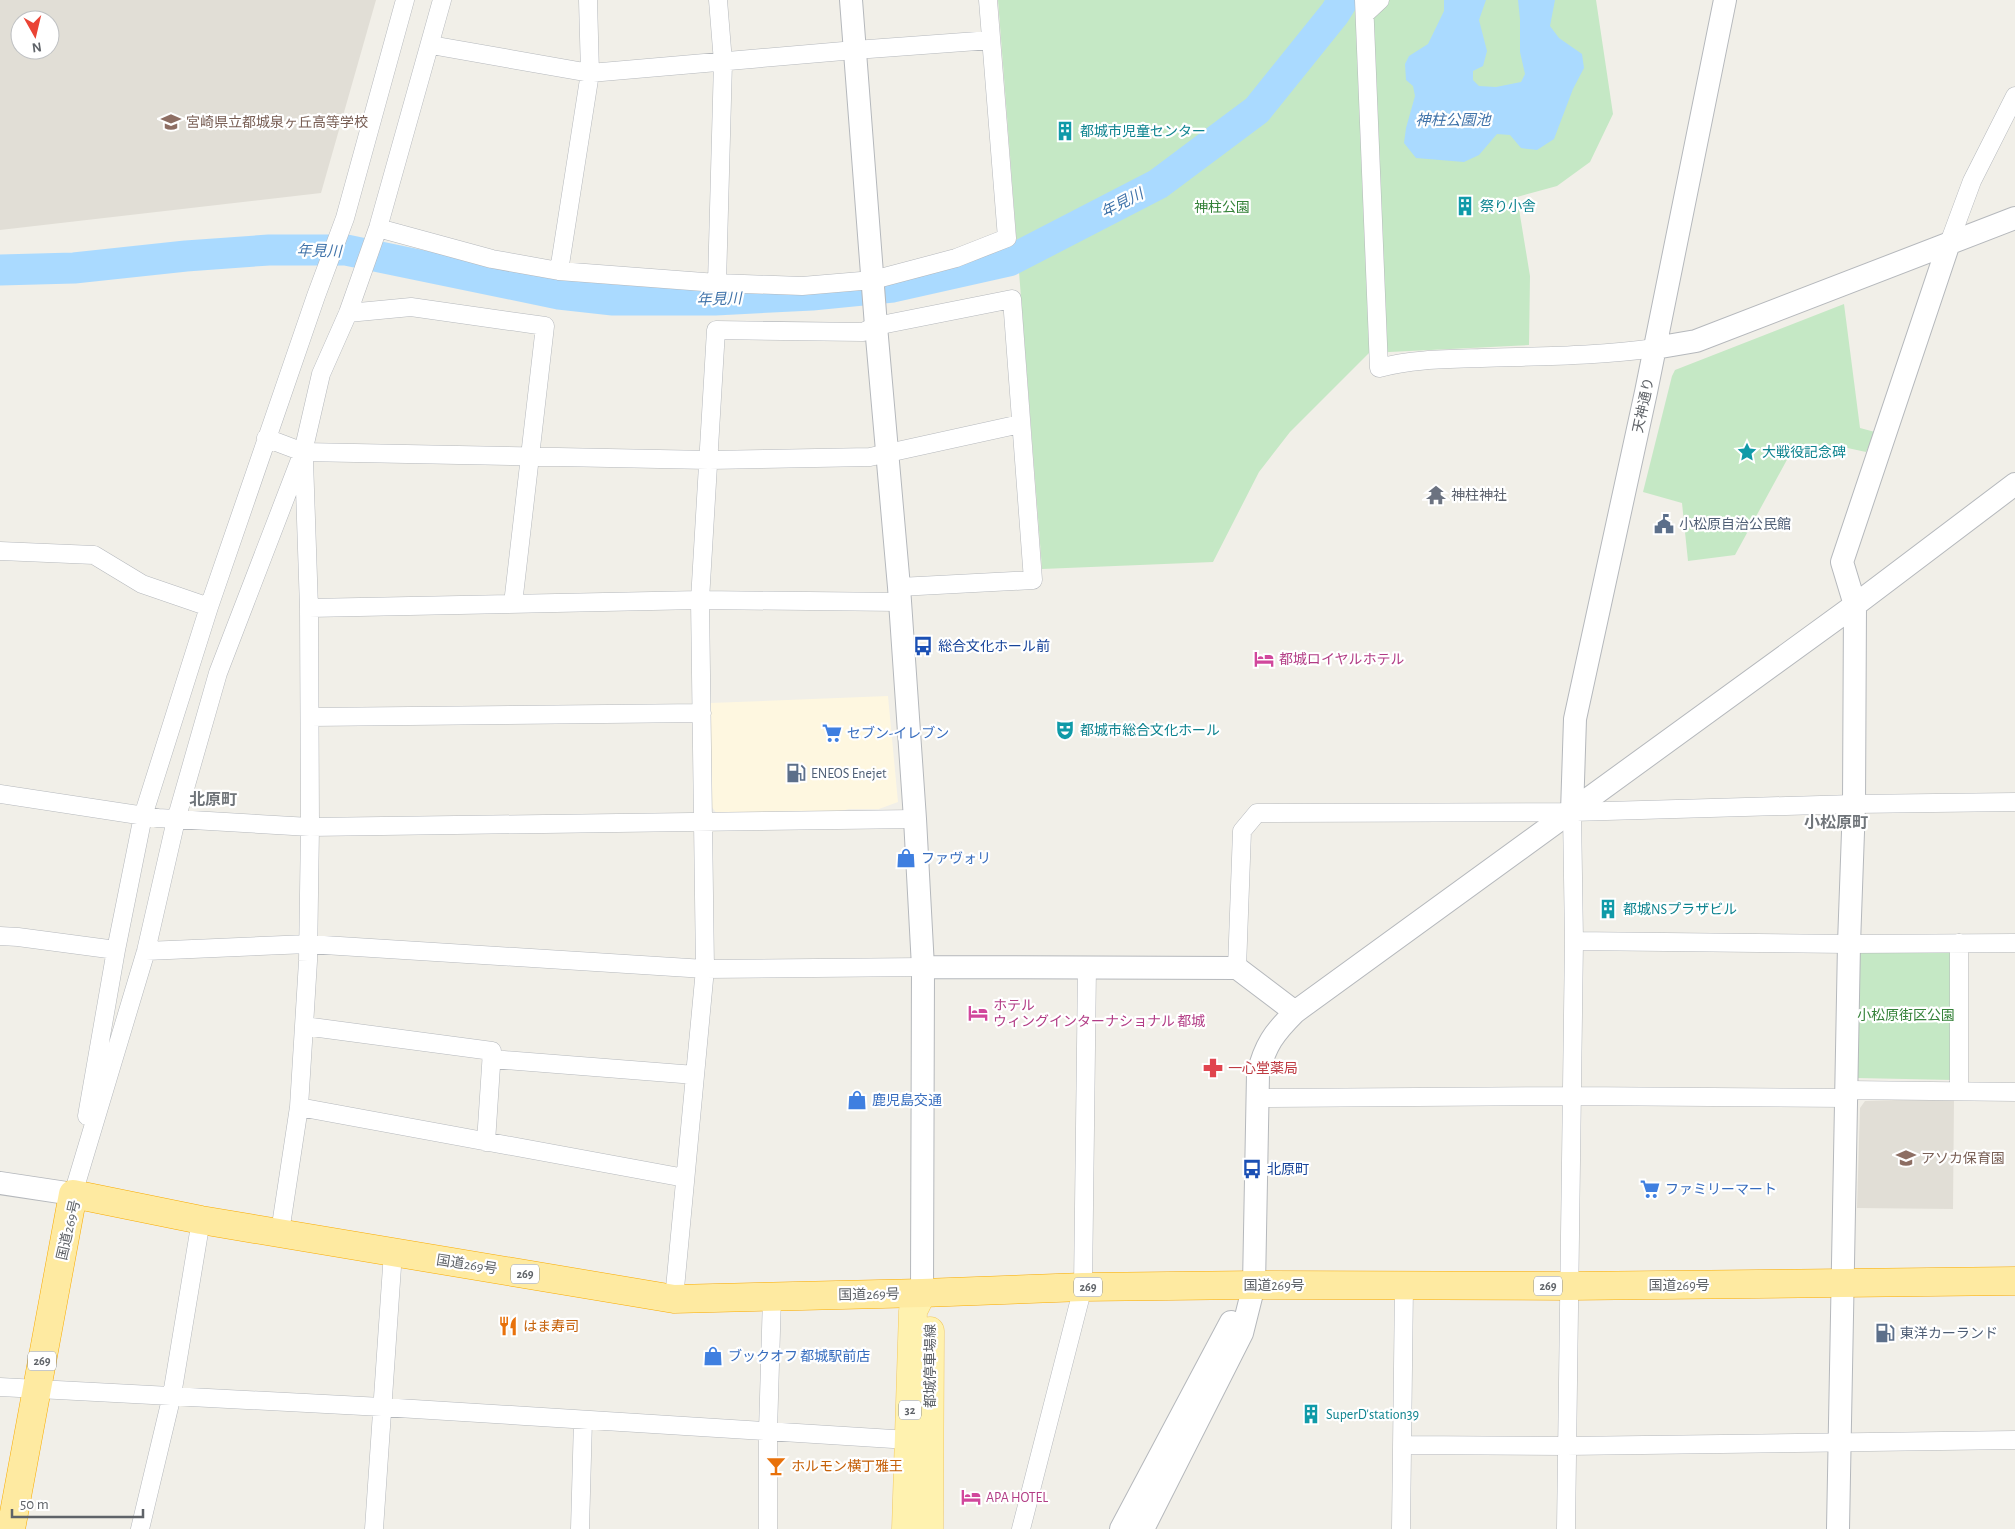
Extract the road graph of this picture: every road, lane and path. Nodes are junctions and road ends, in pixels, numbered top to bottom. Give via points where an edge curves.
1 (405, 0) edge
2 (442, 0) edge
3 (588, 0) edge
4 (718, 0) edge
5 (851, 0) edge
6 (988, 0) edge
7 (1380, 0) edge
8 (1725, 0) edge
9 (1365, 7) edge
10 (991, 40) junction
11 (431, 45) junction
12 (855, 50) junction
13 (723, 62) junction
14 (590, 74) junction
15 (2015, 96) edge
16 (2015, 218) edge
17 (378, 228) junction
18 (1949, 243) junction
19 (559, 271) junction
20 (873, 280) junction
21 (717, 283) junction
22 (349, 309) junction
23 (876, 326) junction
24 (1655, 348) junction
25 (1020, 424) junction
26 (266, 438) junction
27 (303, 452) junction
28 (887, 454) junction
29 (531, 458) junction
30 (708, 460) junction
31 (2015, 484) edge
32 (0, 551) edge
33 (900, 595) junction
34 (700, 600) junction
35 (513, 604) junction
36 (1855, 604) junction
37 (209, 607) junction
38 (309, 608) junction
39 (702, 713) junction
40 (310, 717) junction
41 (0, 794) edge
42 (2015, 802) edge
43 (1854, 804) junction
44 (1572, 812) junction
45 (143, 816) junction
46 (176, 820) junction
47 (915, 820) junction
48 (703, 822) junction
49 (310, 827) junction
50 (0, 936) edge
51 (1574, 941) junction
52 (1959, 943) junction
53 (2015, 943) edge
54 (308, 944) junction
55 (1850, 944) junction
56 (116, 950) junction
57 (146, 951) junction
58 (923, 967) junction
59 (1088, 967) junction
60 (1237, 968) junction
61 (705, 969) junction
62 (1295, 1012) junction
63 (304, 1026) junction
64 (492, 1059) junction
65 (695, 1075) junction
66 (1958, 1091) junction
67 (2015, 1092) edge
68 (1848, 1094) junction
69 (1572, 1096) junction
70 (1258, 1098) junction
71 (299, 1107) junction
72 (486, 1142) junction
73 (685, 1178) junction
74 (0, 1183) edge
75 (73, 1194) junction
76 (201, 1220) junction
77 (280, 1232) junction
78 (393, 1252) junction
79 (2015, 1281) edge
80 (1842, 1284) junction
81 (1254, 1285) junction
82 (1404, 1286) junction
83 (1569, 1286) junction
84 (1083, 1288) junction
85 (922, 1293) junction
86 (772, 1296) junction
87 (674, 1299) junction
88 (0, 1387) edge
89 (36, 1389) junction
90 (172, 1395) junction
91 (382, 1407) junction
92 (583, 1420) junction
93 (768, 1431) junction
94 (908, 1440) junction
95 (2015, 1440) edge
96 (1840, 1443) junction
97 (1403, 1445) junction
98 (1566, 1446) junction
99 (11, 1529) edge
100 (140, 1529) edge
101 (374, 1529) edge
102 (580, 1529) edge
103 (768, 1529) edge
104 (906, 1529) edge
105 (929, 1529) edge
106 (1021, 1529) edge
107 (1121, 1529) edge
108 (1143, 1529) edge
109 (1400, 1529) edge
110 (1566, 1529) edge
111 (1838, 1529) edge

1 - 26 street via 345,218
2 - 11 street
3 - 14 street
4 - 13 street
5 - 12 street
6 - 10 street
7 - 9 street
8 - 24 street, 天神通り
9 - 24 street via 1378,368 1461,358 1617,353
10 - 12 street
10 - 20 street via 1007,238 956,258
11 - 14 street
11 - 17 street
12 - 13 street
12 - 20 street
13 - 14 street
13 - 21 street
14 - 19 street
15 - 18 street via 1972,181
16 - 18 street
17 - 19 street via 492,259
17 - 22 street
18 - 24 street via 1696,341
18 - 36 street via 1842,562
19 - 21 street
20 - 21 street via 802,286
20 - 23 street
22 - 27 street via 321,374
22 - 29 street via 411,307 545,326
23 - 25 street via 1012,299
23 - 28 street
23 - 30 street via 863,332 716,330
24 - 44 street, 天神通り via 1575,719
25 - 28 street
25 - 33 street via 1033,580
26 - 27 street
26 - 37 street
27 - 29 street
27 - 38 street
27 - 46 street via 218,673
28 - 30 street
28 - 33 street
29 - 30 street
29 - 35 street
30 - 34 street
31 - 36 street
32 - 37 street via 94,555 142,584
33 - 34 street
33 - 47 street
34 - 35 street
34 - 39 street
35 - 38 street
36 - 43 street
36 - 44 street
37 - 45 street
38 - 40 street
39 - 40 street
39 - 48 street
40 - 49 street
41 - 45 street
42 - 43 street
43 - 44 street
43 - 55 street
44 - 51 street
44 - 60 street via 1257,813 1242,831
44 - 62 street
45 - 46 street
45 - 56 street
46 - 49 street
46 - 57 street
47 - 48 street
47 - 58 street
48 - 49 street
48 - 61 street
49 - 54 street
50 - 56 street
51 - 55 street
51 - 69 street
52 - 53 street
52 - 55 street
52 - 66 street
54 - 57 street
54 - 61 street
54 - 63 street
55 - 68 street
56 - 75 street
57 - 75 street
58 - 59 street
58 - 61 street
58 - 85 street
59 - 60 street
59 - 84 street
60 - 62 street
61 - 65 street
62 - 70 street via 1275,1032 1263,1056 1258,1074
63 - 64 street via 492,1051
63 - 71 street
64 - 65 street
64 - 72 street
65 - 73 street
66 - 67 street
66 - 68 street
68 - 69 street
68 - 80 street
69 - 70 street
69 - 83 street
70 - 81 street
71 - 72 street
71 - 77 street
72 - 73 street
73 - 87 street
74 - 75 street
75 - 76 highway, 国道269号 / 269
75 - 89 highway, 国道269号 / 269
76 - 77 highway, 国道269号 / 269
76 - 90 street
77 - 78 highway, 国道269号 / 269
78 - 87 highway, 国道269号 / 269
78 - 91 street
79 - 80 highway, 国道269号 / 269
80 - 83 highway, 国道269号 / 269
80 - 96 street
81 - 82 highway, 国道269号 / 269
81 - 84 highway, 国道269号 / 269
81 - 107 street via 1226,1329
81 - 108 street via 1242,1333
82 - 83 highway, 国道269号 / 269
82 - 97 street
83 - 98 street
84 - 85 highway, 国道269号 / 269
84 - 106 street
85 - 86 highway, 国道269号 / 269
85 - 94 main road, 都城停車場線 / 32 via 913,1311
85 - 105 main road, 都城停車場線 / 32 via 930,1311
86 - 87 highway, 国道269号 / 269
86 - 93 street
88 - 89 street
89 - 90 street
89 - 99 highway, 国道269号 / 269
90 - 91 street
90 - 100 street
91 - 92 street
91 - 101 street
92 - 93 street
92 - 102 street
93 - 94 street
93 - 103 street
94 - 104 main road, 都城停車場線 / 32
95 - 96 street
96 - 98 street
96 - 111 street
97 - 98 street
97 - 109 street
98 - 110 street

